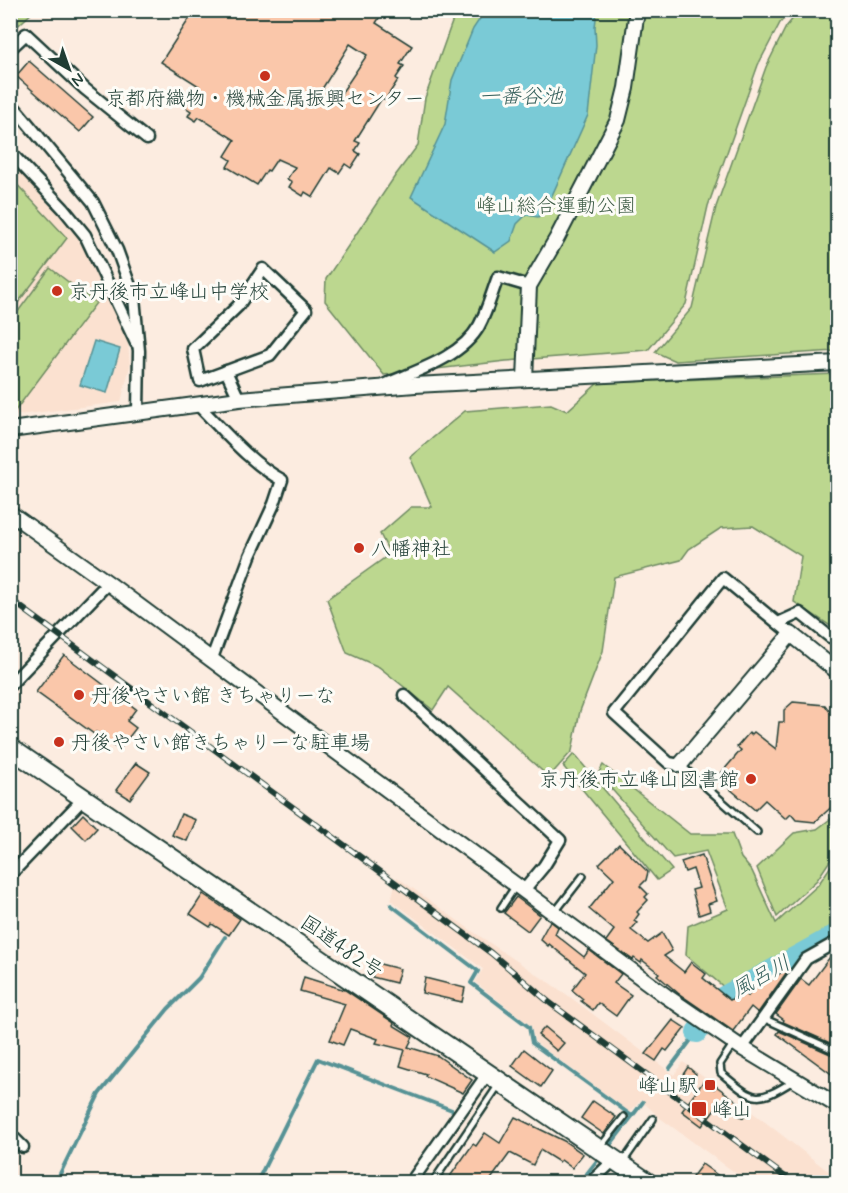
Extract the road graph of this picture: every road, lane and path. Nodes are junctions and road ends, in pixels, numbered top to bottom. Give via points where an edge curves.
1 (637, 10) edge
2 (10, 50) edge
3 (10, 102) edge
4 (147, 139) dead end
5 (10, 152) edge
6 (529, 285) junction
7 (139, 351) junction
8 (837, 363) edge
9 (226, 371) junction
10 (525, 379) junction
11 (376, 388) junction
12 (239, 399) junction
13 (197, 404) junction
14 (138, 412) junction
15 (10, 430) edge
16 (10, 513) edge
17 (108, 582) junction
18 (778, 623) junction
19 (791, 634) junction
20 (837, 638) edge
21 (212, 661) junction
22 (837, 672) edge
23 (10, 685) edge
24 (404, 695) dead end
25 (10, 748) edge
26 (680, 765) junction
27 (85, 797) junction
28 (757, 832) dead end
29 (10, 875) edge
30 (583, 876) dead end
31 (520, 887) junction
32 (501, 908) dead end
33 (555, 912) junction
34 (837, 941) edge
35 (763, 1018) junction
36 (738, 1046) junction
37 (837, 1052) edge
38 (494, 1078) junction
39 (793, 1081) junction
40 (837, 1106) edge
41 (624, 1117) dead end
42 (653, 1119) dead end
43 (10, 1134) edge
44 (23, 1147) dead end
45 (599, 1149) junction
46 (618, 1162) junction
47 (411, 1182) edge
48 (433, 1182) edge
49 (591, 1182) edge
50 (647, 1182) edge

1 - 6 street via 618,120
2 - 4 street via 26,34
3 - 7 street via 93,202 117,250 134,297
5 - 7 street via 85,235
6 - 10 street
6 - 11 street via 498,277 479,327 465,342 431,364
7 - 14 street
8 - 10 street
9 - 9 street via 270,355 306,310 263,269 238,306 193,349 200,381
9 - 12 street
10 - 11 street
11 - 12 street
12 - 13 street
13 - 14 street
13 - 21 street via 234,442 282,480 249,556
14 - 15 street
16 - 17 street
17 - 21 street
17 - 23 street
18 - 19 street
18 - 20 street via 800,613
18 - 26 street via 723,578 614,713 669,763
19 - 22 street
19 - 26 street
21 - 31 street
24 - 31 street via 560,840 544,866
25 - 27 highway, 国道482号
26 - 28 lane
27 - 29 street
27 - 38 highway, 国道482号
30 - 33 lane
31 - 32 lane
31 - 33 street
33 - 36 street
34 - 35 street via 806,959
35 - 36 street
35 - 37 lane
36 - 39 street
36 - 39 lane via 720,1065 721,1073 748,1095 762,1097
38 - 45 highway, 国道482号
38 - 47 street
38 - 48 lane
39 - 40 street
41 - 45 lane
42 - 46 lane
43 - 44 street
45 - 46 highway, 国道482号
46 - 49 street
46 - 50 highway, 国道482号

